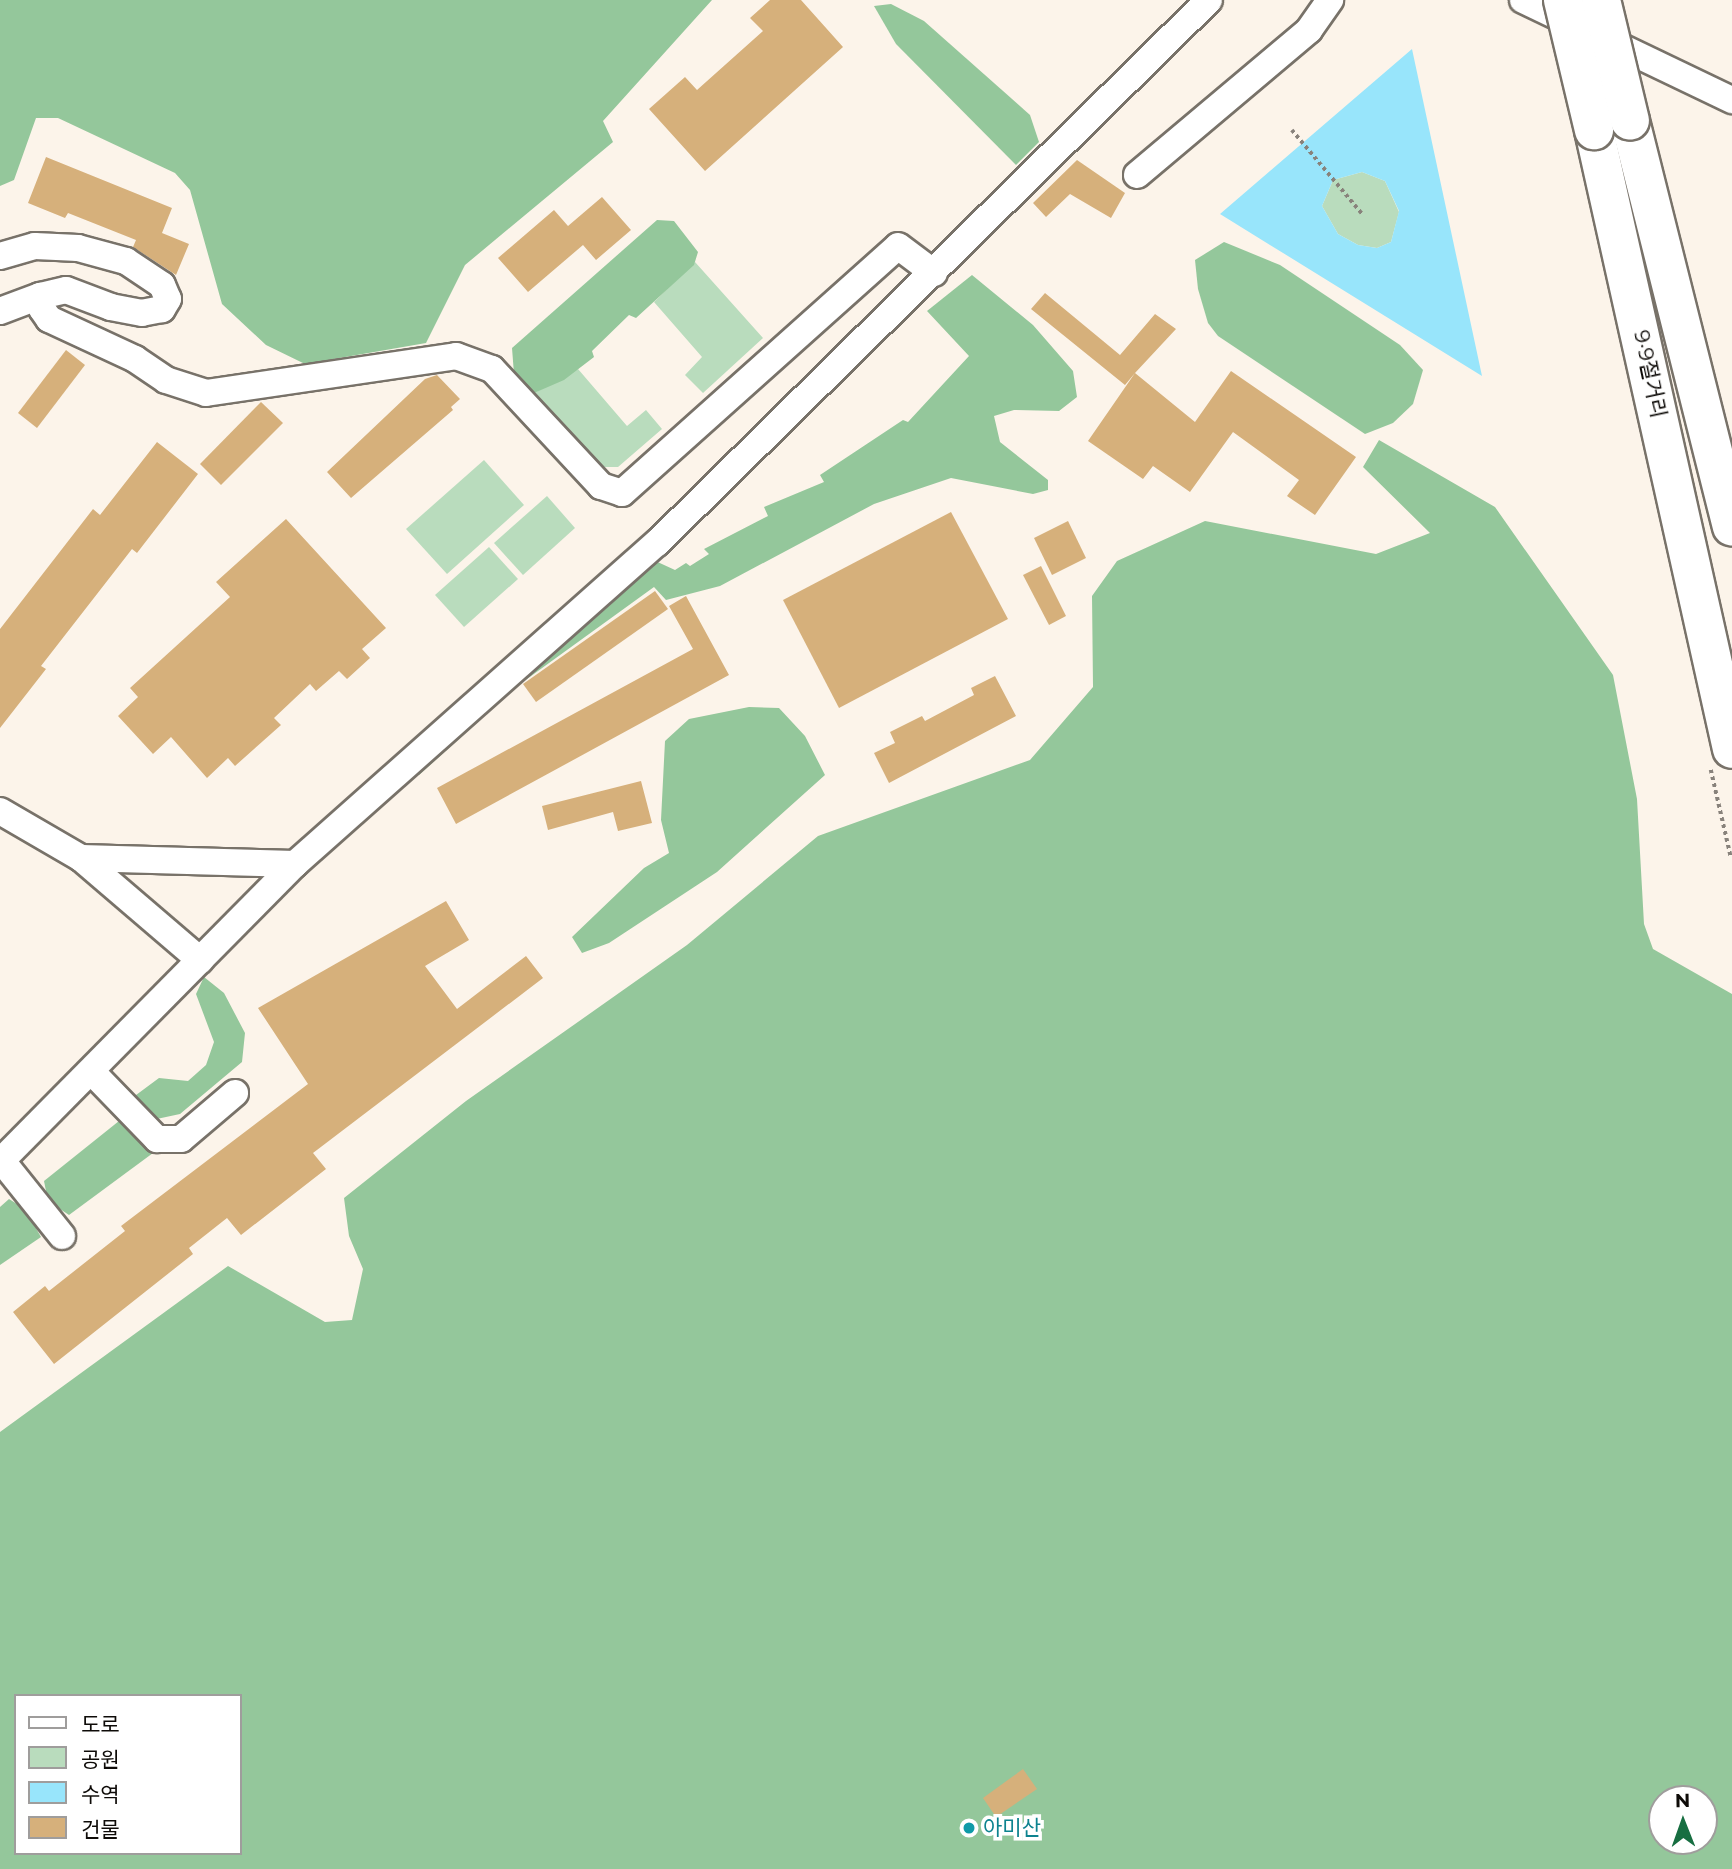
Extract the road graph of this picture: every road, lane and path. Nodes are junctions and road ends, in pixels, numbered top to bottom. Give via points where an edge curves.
1 (1209, 0) edge
2 (1329, 0) edge
3 (1523, 0) edge
4 (1563, 0) edge
5 (1601, 0) edge
6 (1732, 100) edge
7 (1292, 130) dead end
8 (1137, 175) dead end
9 (1363, 215) dead end
10 (0, 256) edge
11 (934, 273) junction
12 (40, 296) junction
13 (0, 311) edge
14 (1732, 526) edge
15 (1732, 748) edge
16 (0, 811) edge
17 (81, 858) junction
18 (295, 864) junction
19 (201, 960) junction
20 (91, 1070) junction
21 (235, 1093) dead end
22 (1, 1162) edge
23 (62, 1236) dead end

1 - 11 street
2 - 8 street via 1309,30
3 - 6 street
4 - 15 highway, 9·9절거리, bridge
5 - 14 highway, 9·9절거리, bridge
7 - 9 path
10 - 12 street via 35,246 78,248 126,261 162,285 167,299 162,309 142,313 66,290
11 - 12 street via 898,246 622,493 601,486 492,369 468,360 456,356 206,394 166,380 135,359 49,319
11 - 18 street via 657,543
12 - 13 street
16 - 17 street
17 - 18 street
17 - 19 street
18 - 19 street
19 - 20 street
20 - 21 street via 157,1139 181,1139
20 - 22 street
22 - 23 street

